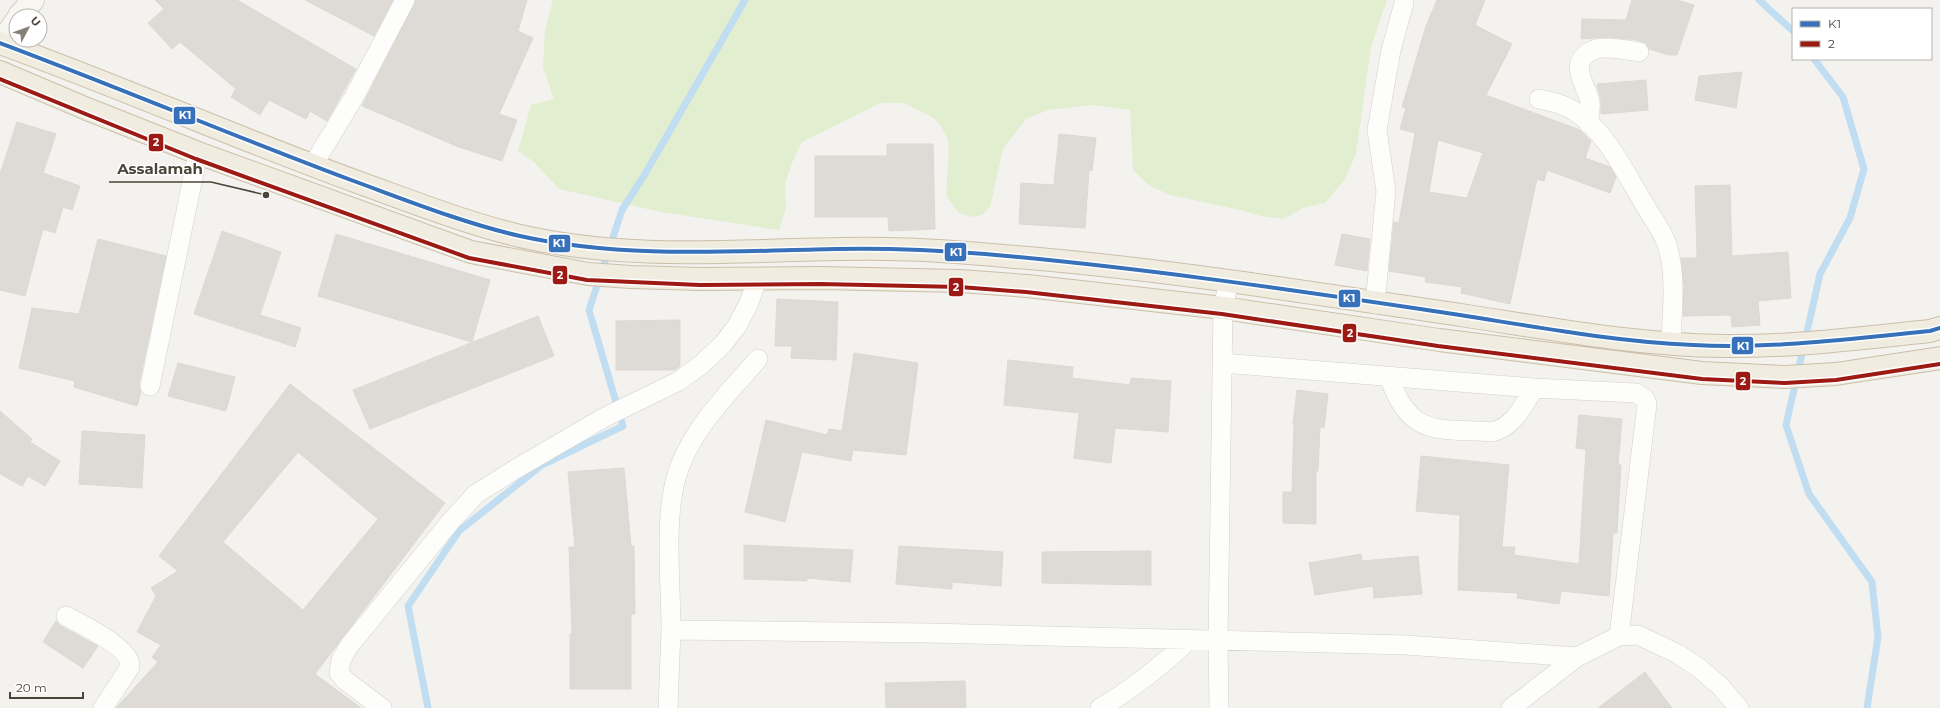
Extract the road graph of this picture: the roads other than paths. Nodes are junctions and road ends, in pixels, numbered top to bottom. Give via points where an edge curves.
1 (33, 0) edge
2 (405, 0) edge
3 (1404, 3) dead end
4 (26, 8) edge
5 (8, 32) edge
6 (0, 43) edge
7 (1639, 52) dead end
8 (0, 72) edge
9 (1539, 99) dead end
10 (1588, 123) junction
11 (198, 153) junction
12 (313, 165) junction
13 (757, 280) junction
14 (1229, 280) junction
15 (1375, 304) junction
16 (1223, 308) junction
17 (1935, 330) edge
18 (1671, 343) junction
19 (1940, 358) edge
20 (758, 359) dead end
21 (1222, 363) junction
22 (1389, 377) junction
23 (150, 386) dead end
24 (1534, 388) junction
25 (66, 616) dead end
26 (671, 630) junction
27 (1619, 636) junction
28 (1189, 640) junction
29 (1218, 641) junction
30 (1577, 657) junction
31 (103, 708) edge
32 (382, 708) edge
33 (668, 708) edge
34 (1100, 708) edge
35 (1219, 708) edge
36 (1511, 708) edge
37 (1739, 708) edge

1 - 4 main road
2 - 12 street via 354,97
3 - 15 street via 1391,50 1377,130 1386,191
5 - 6 main road
6 - 12 highway
7 - 10 street via 1596,48 1582,57 1579,64 1591,112
8 - 11 highway
9 - 10 street via 1560,103
10 - 18 street via 1607,143 1664,237 1673,270
11 - 13 highway via 471,252 588,274 631,278
11 - 23 street
12 - 14 highway via 478,224 522,236 593,248 632,251 757,252 887,249 1015,257
13 - 16 highway via 820,278 960,281 1077,291
13 - 32 street via 743,314 723,344 702,364 679,381 605,416 514,470 476,494 452,520 348,646 341,660 339,673
14 - 15 highway
14 - 16 street
15 - 18 highway via 1636,341
16 - 19 highway via 1439,340 1702,373 1785,377 1836,374
16 - 21 street
17 - 18 highway via 1786,346
20 - 26 street via 701,427 687,451 676,478 670,541
21 - 22 street
21 - 29 street
22 - 24 street
22 - 24 street via 1395,394 1404,408 1422,425 1492,432 1502,430 1514,419
24 - 27 street via 1636,393 1645,399
25 - 31 street via 108,639 128,658 130,667
26 - 28 street
26 - 33 street
27 - 30 street
27 - 37 street via 1638,635 1678,654 1720,686
28 - 29 street
28 - 34 street via 1161,667
29 - 30 street via 1406,645
29 - 35 street
30 - 36 street

